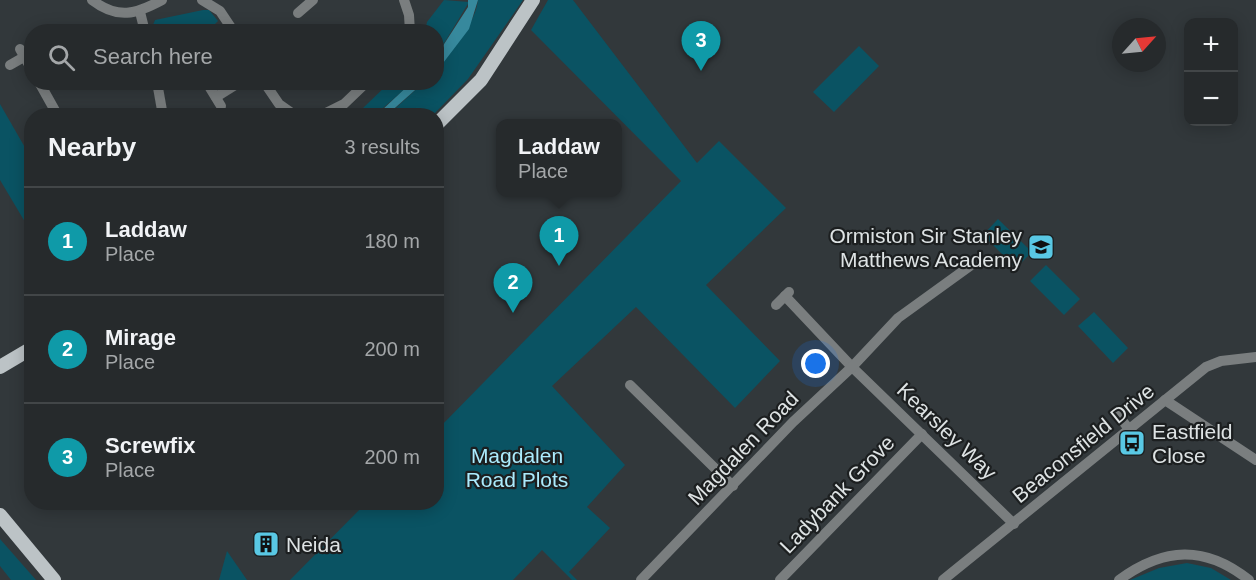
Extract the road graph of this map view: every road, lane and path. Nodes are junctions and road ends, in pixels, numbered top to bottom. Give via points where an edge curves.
1 (92, 0) edge
2 (162, 0) edge
3 (202, 0) edge
4 (404, 0) edge
5 (533, 0) edge
6 (311, 1) edge
7 (140, 12) junction
8 (298, 13) dead end
9 (143, 24) edge
10 (229, 24) edge
11 (410, 24) edge
12 (24, 56) edge
13 (10, 65) dead end
14 (43, 90) edge
15 (158, 90) edge
16 (227, 90) edge
17 (269, 90) edge
18 (359, 90) edge
19 (216, 97) dead end
20 (53, 108) edge
21 (162, 108) edge
22 (284, 108) edge
23 (336, 108) edge
24 (444, 117) edge
25 (970, 266) dead end
26 (776, 305) dead end
27 (24, 353) edge
28 (1256, 357) edge
29 (0, 367) edge
30 (852, 367) junction
31 (630, 385) dead end
32 (1165, 400) junction
33 (1117, 414) dead end
34 (1129, 429) junction
35 (922, 434) junction
36 (1256, 460) edge
37 (733, 486) junction
38 (0, 515) edge
39 (1014, 524) junction
40 (54, 580) edge
41 (641, 580) edge
42 (780, 580) edge
43 (943, 580) edge
44 (1119, 580) edge
45 (1249, 580) edge

1 - 7 street via 111,10
2 - 7 street
3 - 10 street via 220,11
4 - 11 street
5 - 24 main road via 481,80
6 - 8 street
7 - 9 street
12 - 13 street via 22,53
14 - 20 street
15 - 21 street
16 - 19 street
17 - 22 street
18 - 23 street
25 - 30 street, Magdalen Road via 898,318
26 - 30 street, Kearsley Way via 787,294
27 - 29 main road
28 - 32 street, Beaconsfield Drive via 1212,364
30 - 35 street, Kearsley Way
30 - 37 street, Magdalen Road
31 - 37 street
32 - 34 street, Beaconsfield Drive
32 - 36 street
33 - 34 street
34 - 39 street, Beaconsfield Drive
35 - 39 street, Kearsley Way
35 - 42 street, Ladybank Grove
37 - 41 street, Magdalen Road
38 - 40 main road
39 - 43 street, Beaconsfield Drive
44 - 45 street via 1152,560 1172,554 1212,558

